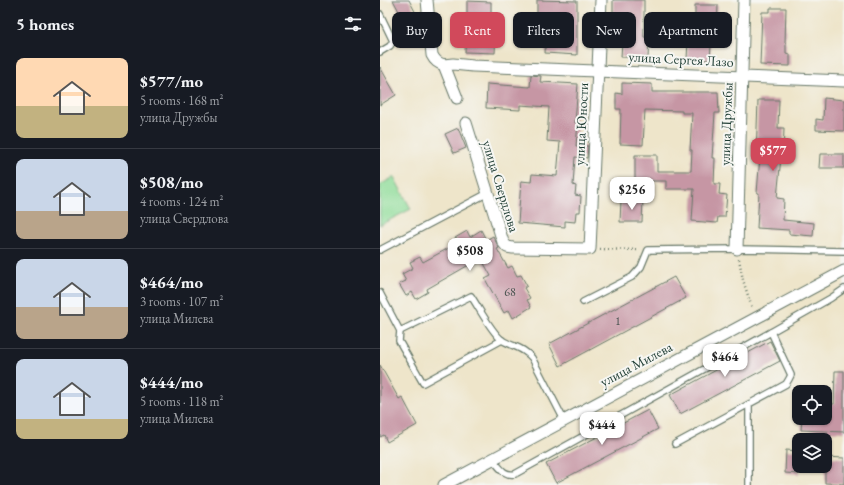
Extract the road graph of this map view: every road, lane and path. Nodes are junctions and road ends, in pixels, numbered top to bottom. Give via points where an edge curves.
1 (427, 0) edge
2 (601, 0) edge
3 (744, 0) edge
4 (380, 14) edge
5 (380, 52) edge
6 (444, 65) junction
7 (598, 71) junction
8 (742, 77) junction
9 (844, 81) edge
10 (457, 98) dead end
11 (466, 123) dead end
12 (488, 193) junction
13 (590, 249) junction
14 (737, 249) junction
15 (380, 250) edge
16 (648, 250) junction
17 (844, 251) edge
18 (844, 271) edge
19 (844, 289) edge
20 (380, 293) edge
21 (583, 302) dead end
22 (755, 318) junction
23 (400, 331) junction
24 (771, 332) junction
25 (502, 340) junction
26 (749, 405) junction
27 (564, 420) junction
28 (675, 444) dead end
29 (492, 459) junction
30 (444, 485) edge
31 (749, 485) edge

1 - 6 street via 432,56
2 - 7 street, улица Юности
3 - 8 street, улица Дружбы
4 - 5 lane via 393,41
6 - 7 street, улица Сергея Лазо
6 - 10 street
7 - 8 street, улица Сергея Лазо
7 - 13 street, улица Юности
8 - 9 street, улица Сергея Лазо
8 - 14 street, улица Дружбы
11 - 12 street, улица Свердлова
12 - 13 street, улица Свердлова via 503,242 507,247
12 - 15 lane
13 - 16 path
14 - 16 lane
14 - 17 lane
14 - 22 path via 743,280
16 - 21 lane via 641,267 632,277
18 - 22 street, улица Милева
19 - 24 lane
20 - 23 lane
22 - 27 street, улица Милева
23 - 25 lane via 472,296
23 - 25 lane via 399,341 422,383
24 - 26 lane via 788,367 790,379 786,384
24 - 29 lane via 515,474 509,475 504,472
25 - 27 lane via 526,352 532,358
26 - 28 lane
26 - 31 lane
27 - 29 street, улица Милева
29 - 30 street, улица Милева

